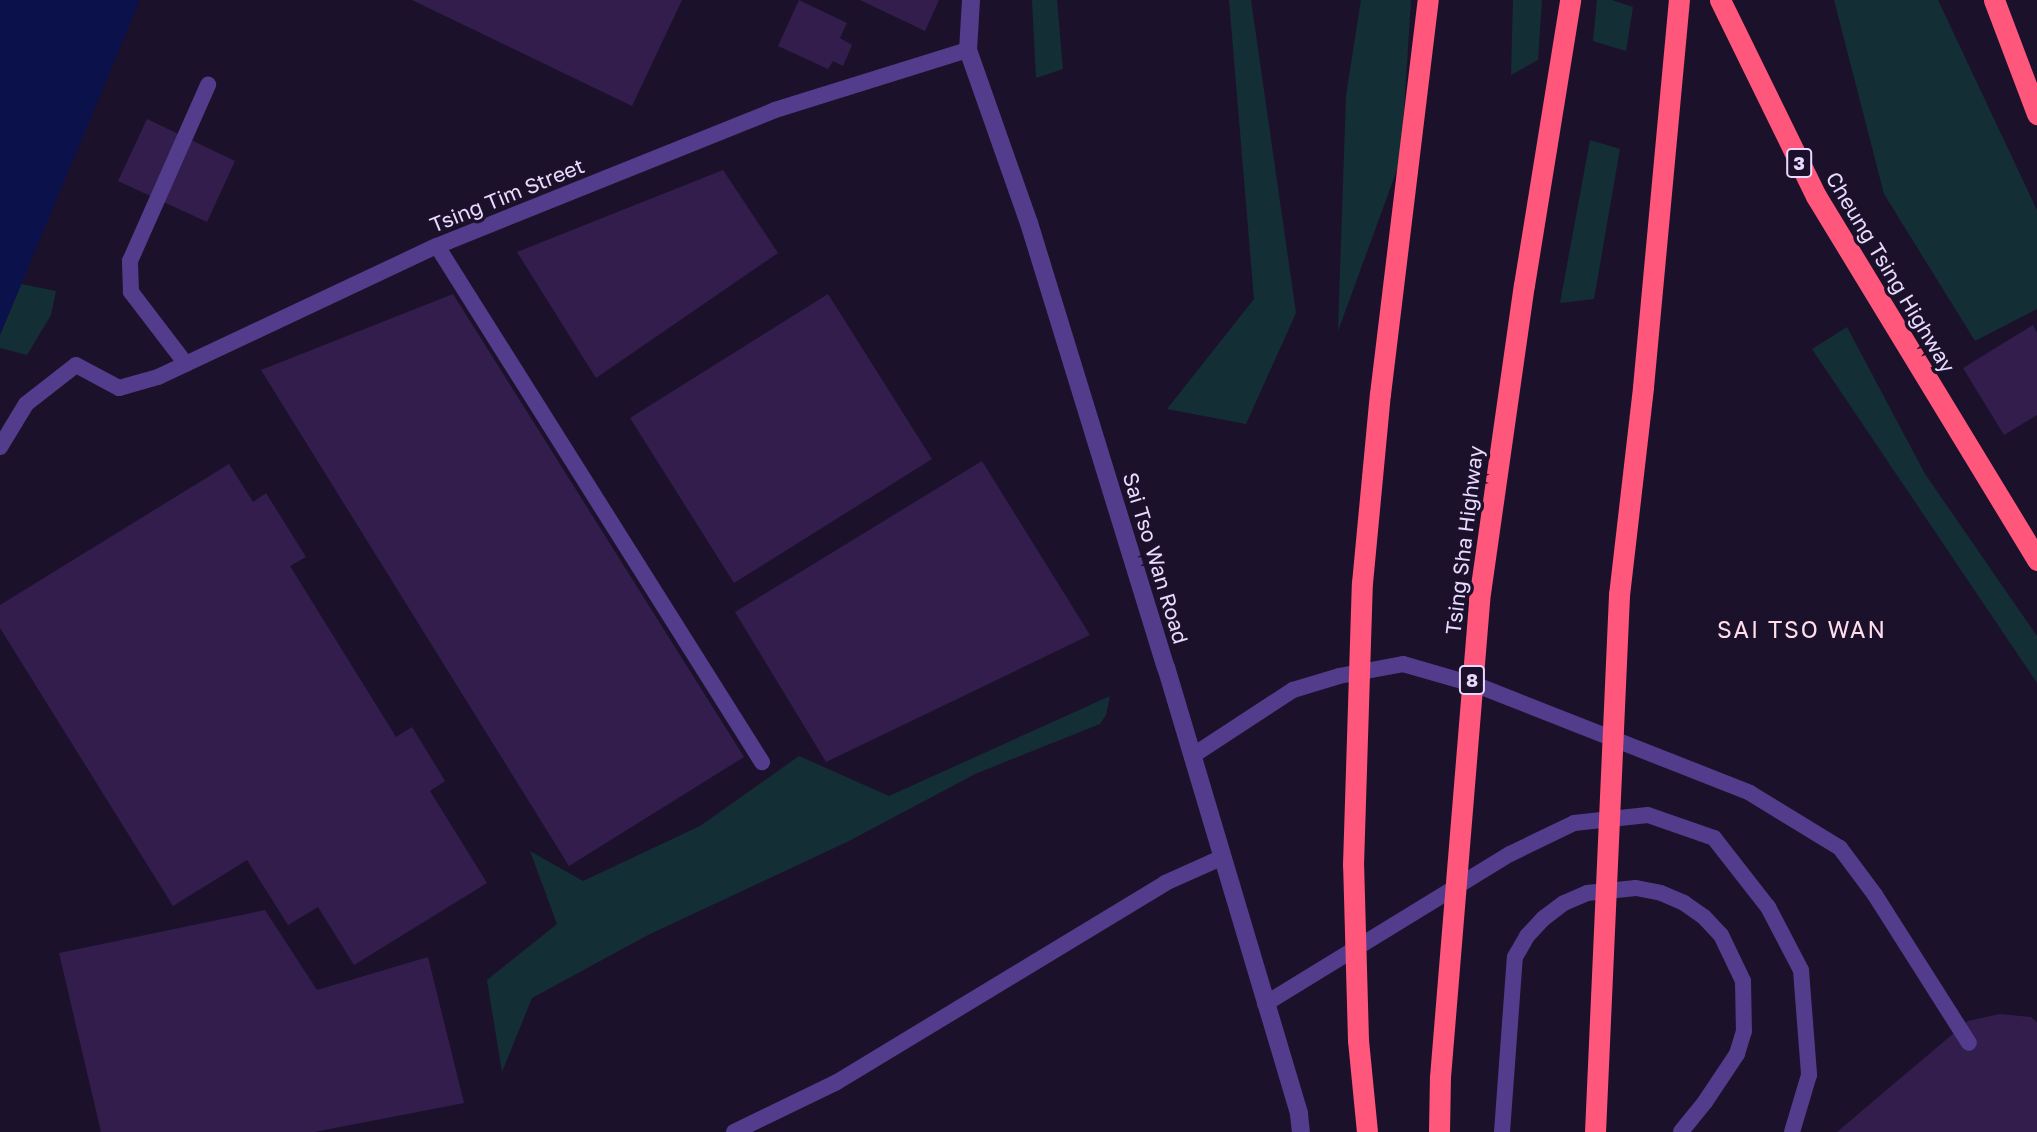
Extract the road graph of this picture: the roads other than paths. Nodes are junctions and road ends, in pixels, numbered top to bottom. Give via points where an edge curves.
1 (971, 0) edge
2 (1428, 0) edge
3 (1570, 0) edge
4 (1679, 0) edge
5 (1720, 0) edge
6 (1994, 0) edge
7 (968, 50) junction
8 (208, 85) dead end
9 (2037, 114) edge
10 (438, 246) junction
11 (186, 364) junction
12 (0, 447) edge
13 (2037, 560) edge
14 (1192, 756) junction
15 (762, 762) dead end
16 (1221, 859) junction
17 (1265, 1004) junction
18 (1969, 1043) dead end
19 (734, 1132) edge
20 (1301, 1132) edge
21 (1367, 1132) edge
22 (1439, 1132) edge
23 (1502, 1132) edge
24 (1595, 1132) edge
25 (1681, 1132) edge
26 (1792, 1132) edge

1 - 7 street, Sai Tso Wan Road
2 - 21 highway, bridge via 1362,583 1353,865
3 - 22 highway, Tsing Sha Highway / 8, bridge via 1479,600
4 - 24 highway, bridge via 1619,595
5 - 13 highway, Cheung Tsing Highway / 3 via 1816,196
6 - 9 highway
7 - 10 lane, Tsing Tim Street via 775,110
7 - 14 street, Sai Tso Wan Road via 1029,223
8 - 11 lane via 130,261 131,292
10 - 11 lane, Tsing Tim Street
10 - 15 lane
11 - 12 lane, Tsing Tim Street via 119,388 76,365 26,404
14 - 16 street, Sai Tso Wan Road
14 - 18 lane via 1293,690 1339,676 1402,664 1479,686 1750,793 1840,848
16 - 17 street, Sai Tso Wan Road
16 - 19 lane via 1166,883 837,1082
17 - 20 street, Sai Tso Wan Road
17 - 26 lane via 1510,854 1574,822 1648,815 1714,838 1768,907 1801,971 1809,1075
23 - 25 lane via 1515,957 1527,936 1564,903 1587,893 1636,888 1661,893 1704,917 1721,935 1743,981 1744,1031 1737,1054

